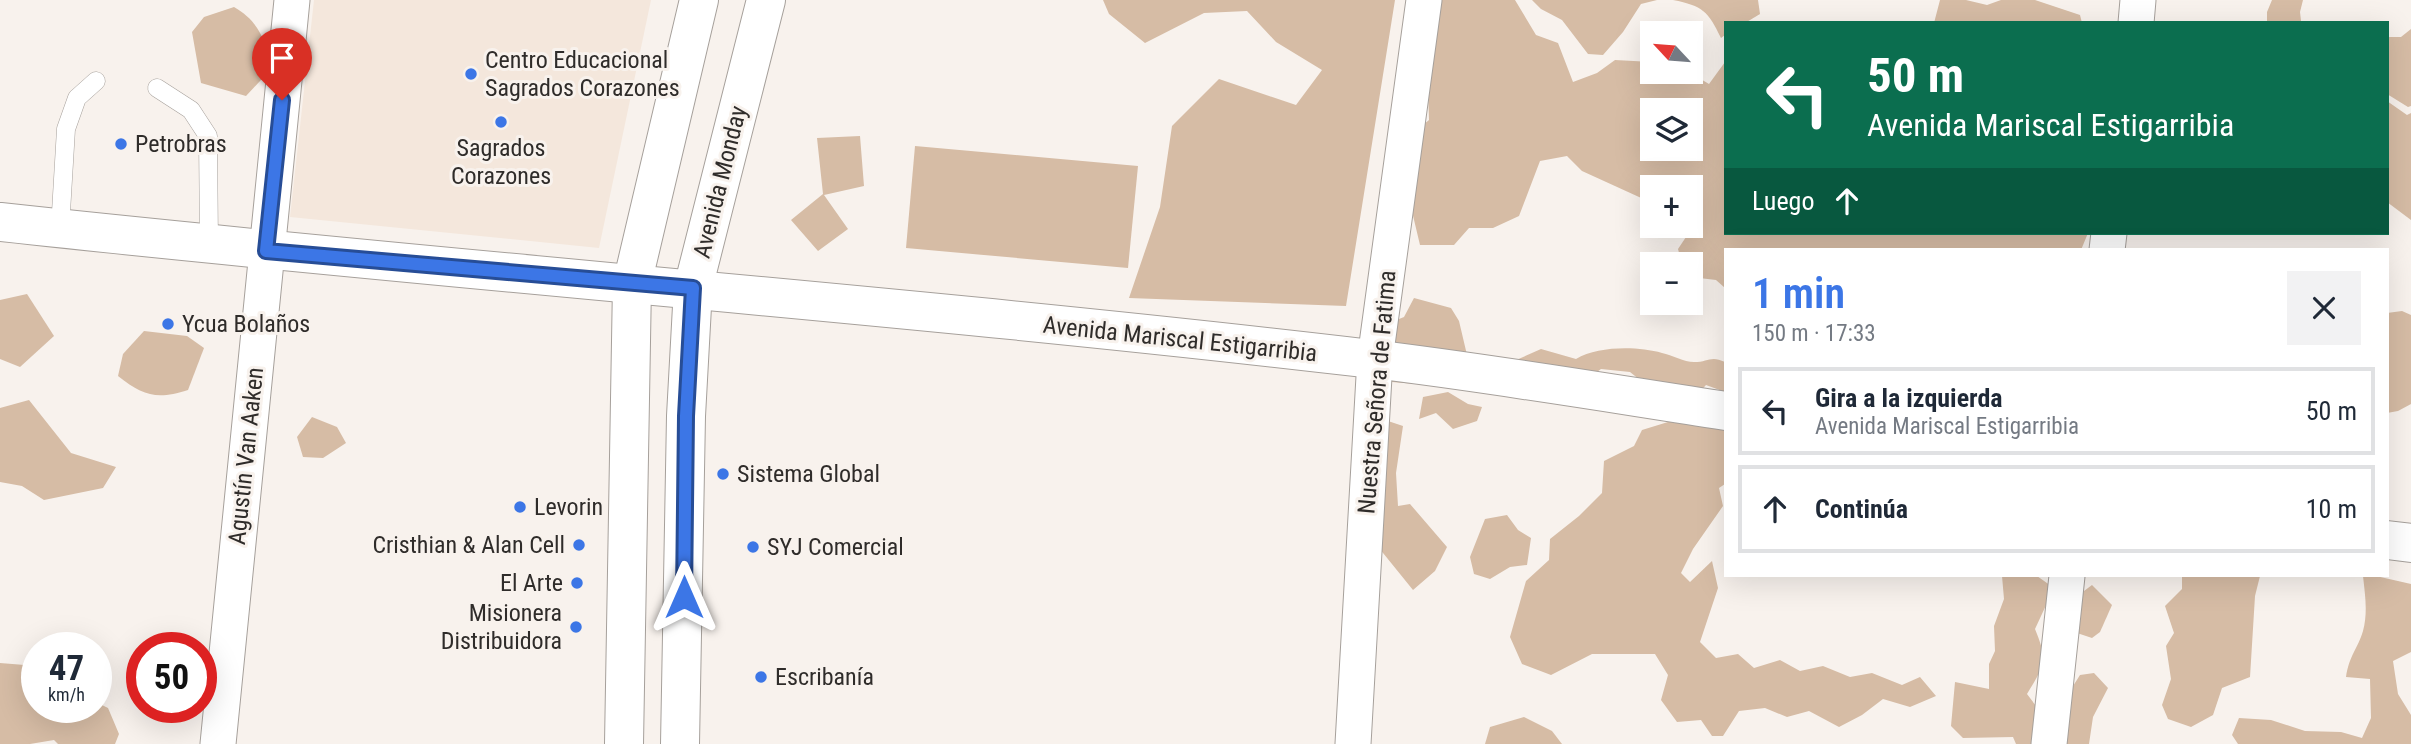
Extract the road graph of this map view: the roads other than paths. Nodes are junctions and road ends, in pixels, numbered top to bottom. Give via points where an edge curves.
1 (292, 0) edge
2 (698, 0) edge
3 (766, 0) edge
4 (1424, 0) edge
5 (2138, 0) edge
6 (2136, 21) edge
7 (96, 81) dead end
8 (158, 88) dead end
9 (0, 222) edge
10 (60, 229) junction
11 (209, 245) junction
12 (266, 251) junction
13 (632, 284) junction
14 (693, 288) junction
15 (1374, 359) junction
16 (1724, 411) edge
17 (2389, 540) edge
18 (2411, 544) edge
19 (2067, 577) edge
20 (218, 744) edge
21 (624, 744) edge
22 (680, 744) edge
23 (1353, 744) edge
24 (2049, 744) edge

1 - 12 street, Agustín Van Aaken
2 - 13 main road
3 - 14 main road, Avenida Monday
4 - 15 street, Nuestra Señora de Fatima
5 - 6 street
7 - 10 lane via 77,98 66,129
8 - 11 lane via 191,110 208,136
9 - 10 main road, Avenida Mariscal Estigarribia
10 - 11 main road, Avenida Mariscal Estigarribia
11 - 12 main road, Avenida Mariscal Estigarribia
12 - 13 main road, Avenida Mariscal Estigarribia
12 - 20 street, Agustín Van Aaken
13 - 14 main road, Avenida Mariscal Estigarribia
13 - 21 main road
14 - 15 main road, Avenida Mariscal Estigarribia
14 - 22 main road, Avenida Monday
15 - 16 main road, Avenida Mariscal Estigarribia
15 - 23 street, Nuestra Señora de Fatima
17 - 18 main road
19 - 24 street

